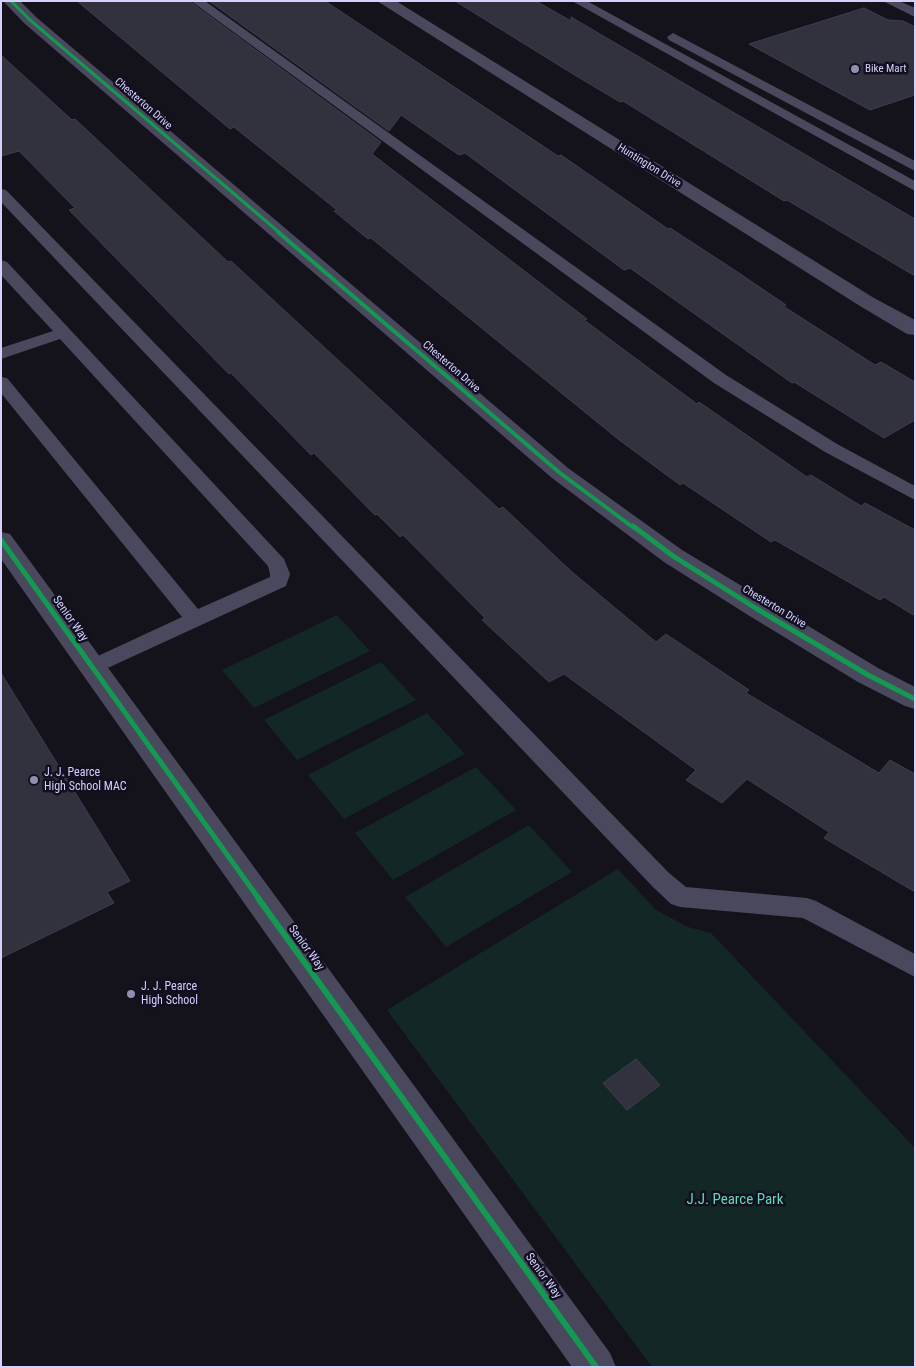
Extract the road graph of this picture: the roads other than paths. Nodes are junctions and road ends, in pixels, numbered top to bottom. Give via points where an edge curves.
1 (11, 1) edge
2 (197, 1) edge
3 (384, 1) edge
4 (578, 1) edge
5 (889, 1) edge
6 (915, 13) edge
7 (660, 30) dead end
8 (915, 167) edge
9 (915, 187) edge
10 (1, 193) edge
11 (1, 265) edge
12 (915, 329) edge
13 (63, 333) junction
14 (1, 354) edge
15 (1, 382) edge
16 (915, 494) edge
17 (1, 540) edge
18 (195, 619) junction
19 (92, 667) junction
20 (915, 699) edge
21 (915, 966) edge
22 (596, 1367) edge

1 - 20 street, Chesterton Drive via 560,473 673,556 842,660
2 - 16 lane via 720,379 831,448
3 - 12 street, Huntington Drive
4 - 9 lane
5 - 6 lane
7 - 8 lane
10 - 21 lane via 680,897 806,908
11 - 13 lane
13 - 14 lane
13 - 18 lane via 276,564 280,582
15 - 18 lane
17 - 19 street, Senior Way
18 - 19 lane
19 - 22 street, Senior Way

